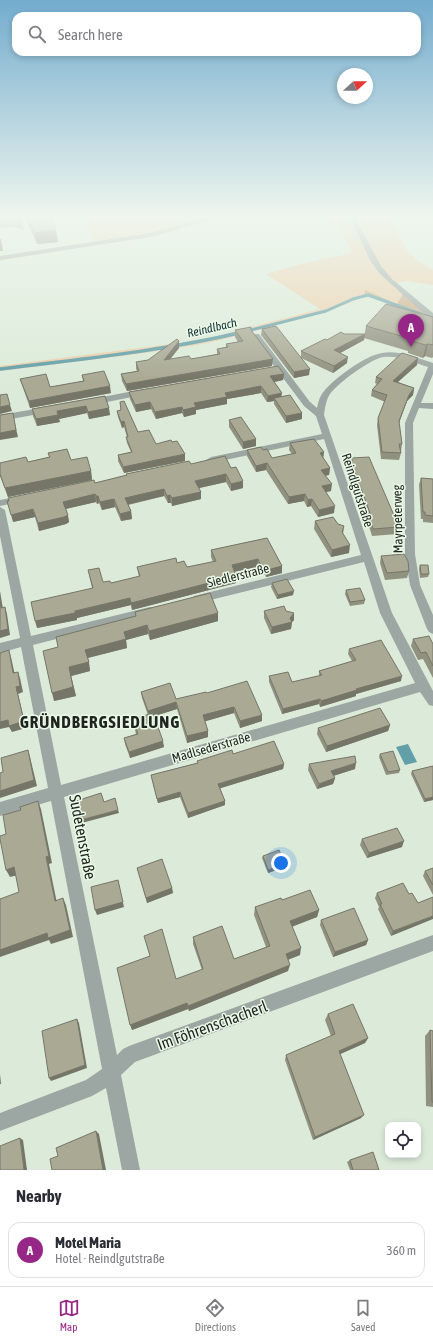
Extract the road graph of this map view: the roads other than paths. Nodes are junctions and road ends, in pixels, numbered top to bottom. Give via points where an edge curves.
1 (382, 271) edge
2 (433, 317) edge
3 (256, 336) edge
4 (433, 366) edge
5 (156, 390) edge
6 (86, 403) edge
7 (416, 405) junction
8 (433, 406) edge
9 (54, 409) edge
10 (320, 415) junction
11 (0, 418) edge
12 (326, 436) junction
13 (202, 462) edge
14 (31, 497) edge
15 (0, 503) edge
16 (0, 510) edge
17 (366, 558) junction
18 (188, 602) edge
19 (157, 609) edge
20 (433, 629) edge
21 (25, 642) junction
22 (0, 648) edge
23 (423, 686) junction
24 (433, 701) edge
25 (56, 793) junction
26 (0, 809) edge
27 (433, 943) edge
28 (111, 1073) junction
29 (0, 1122) edge
30 (130, 1170) edge

1 - 2 street
3 - 10 street via 276,369
4 - 7 street, Mayrpeterweg
4 - 10 street via 392,355 372,358 327,393
5 - 6 street
7 - 8 street
7 - 20 street, Mayrpeterweg via 409,423 410,554 415,585
9 - 11 street
10 - 12 street, Reindlgutstraße
12 - 13 street
12 - 17 street, Reindlgutstraße
14 - 15 street
16 - 21 street, Sudetenstraße
17 - 18 street, Siedlerstraße
17 - 23 street, Reindlgutstraße via 386,613
19 - 21 street
21 - 22 street
21 - 25 street, Sudetenstraße
23 - 24 street, Reindlgutstraße
23 - 25 street, Madlsederstraße
25 - 26 street, Madlsederstraße
25 - 28 street, Sudetenstraße
27 - 28 street, Im Föhrenschacherl via 130,1055
28 - 29 street, Im Föhrenschacherl via 92,1087
28 - 30 street, Sudetenstraße

